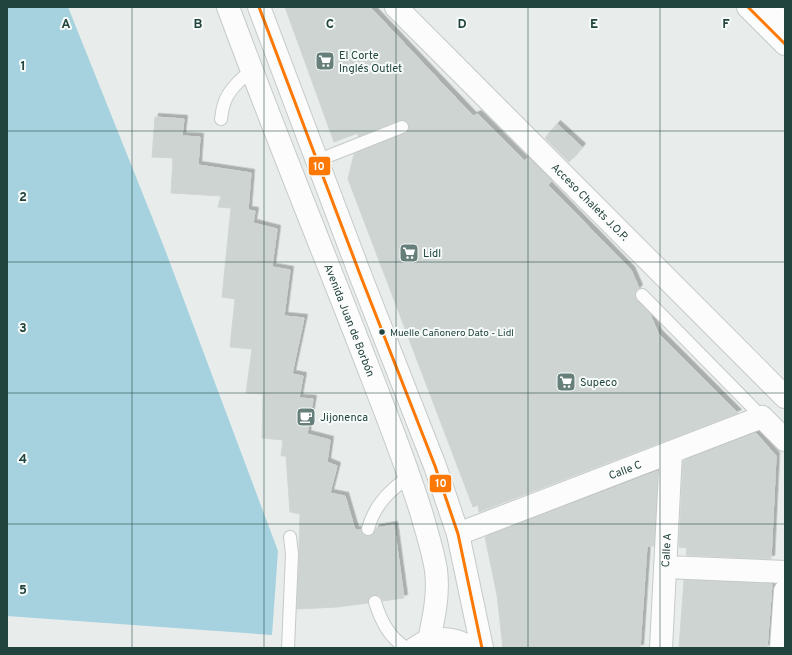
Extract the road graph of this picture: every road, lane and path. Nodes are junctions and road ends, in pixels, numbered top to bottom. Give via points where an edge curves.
1 (228, 7) edge
2 (259, 7) edge
3 (396, 7) edge
4 (748, 7) edge
5 (771, 7) edge
6 (785, 38) edge
7 (785, 44) edge
8 (252, 70) junction
9 (221, 120) dead end
10 (402, 127) dead end
11 (316, 161) junction
12 (642, 295) dead end
13 (785, 397) edge
14 (762, 417) junction
15 (785, 440) edge
16 (671, 452) junction
17 (410, 475) junction
18 (368, 529) dead end
19 (458, 534) junction
20 (290, 537) dead end
21 (665, 567) junction
22 (785, 572) edge
23 (785, 591) edge
24 (375, 602) dead end
25 (422, 644) edge
26 (288, 648) edge
27 (406, 648) edge
28 (470, 648) edge
29 (482, 648) edge
30 (661, 648) edge
31 (782, 648) edge

1 - 8 street, Avenida Juan de Borbón
2 - 11 street
3 - 13 street, Acceso Chalets J.O.P.
4 - 7 street
5 - 6 street
8 - 9 lane via 231,90 224,103
8 - 17 street, Avenida Juan de Borbón
10 - 11 lane
11 - 19 street via 435,466
12 - 14 lane
14 - 15 street
14 - 16 street, Calle C
16 - 19 street, Calle C
16 - 21 street, Calle A
17 - 18 lane via 376,508
17 - 25 street, Avenida Juan de Borbón via 436,571 437,594 434,616
19 - 29 street
20 - 26 lane via 292,554
21 - 22 street
21 - 30 street, Calle A
23 - 31 street
24 - 27 lane via 384,625 399,644
25 - 28 street via 443,638 456,640

